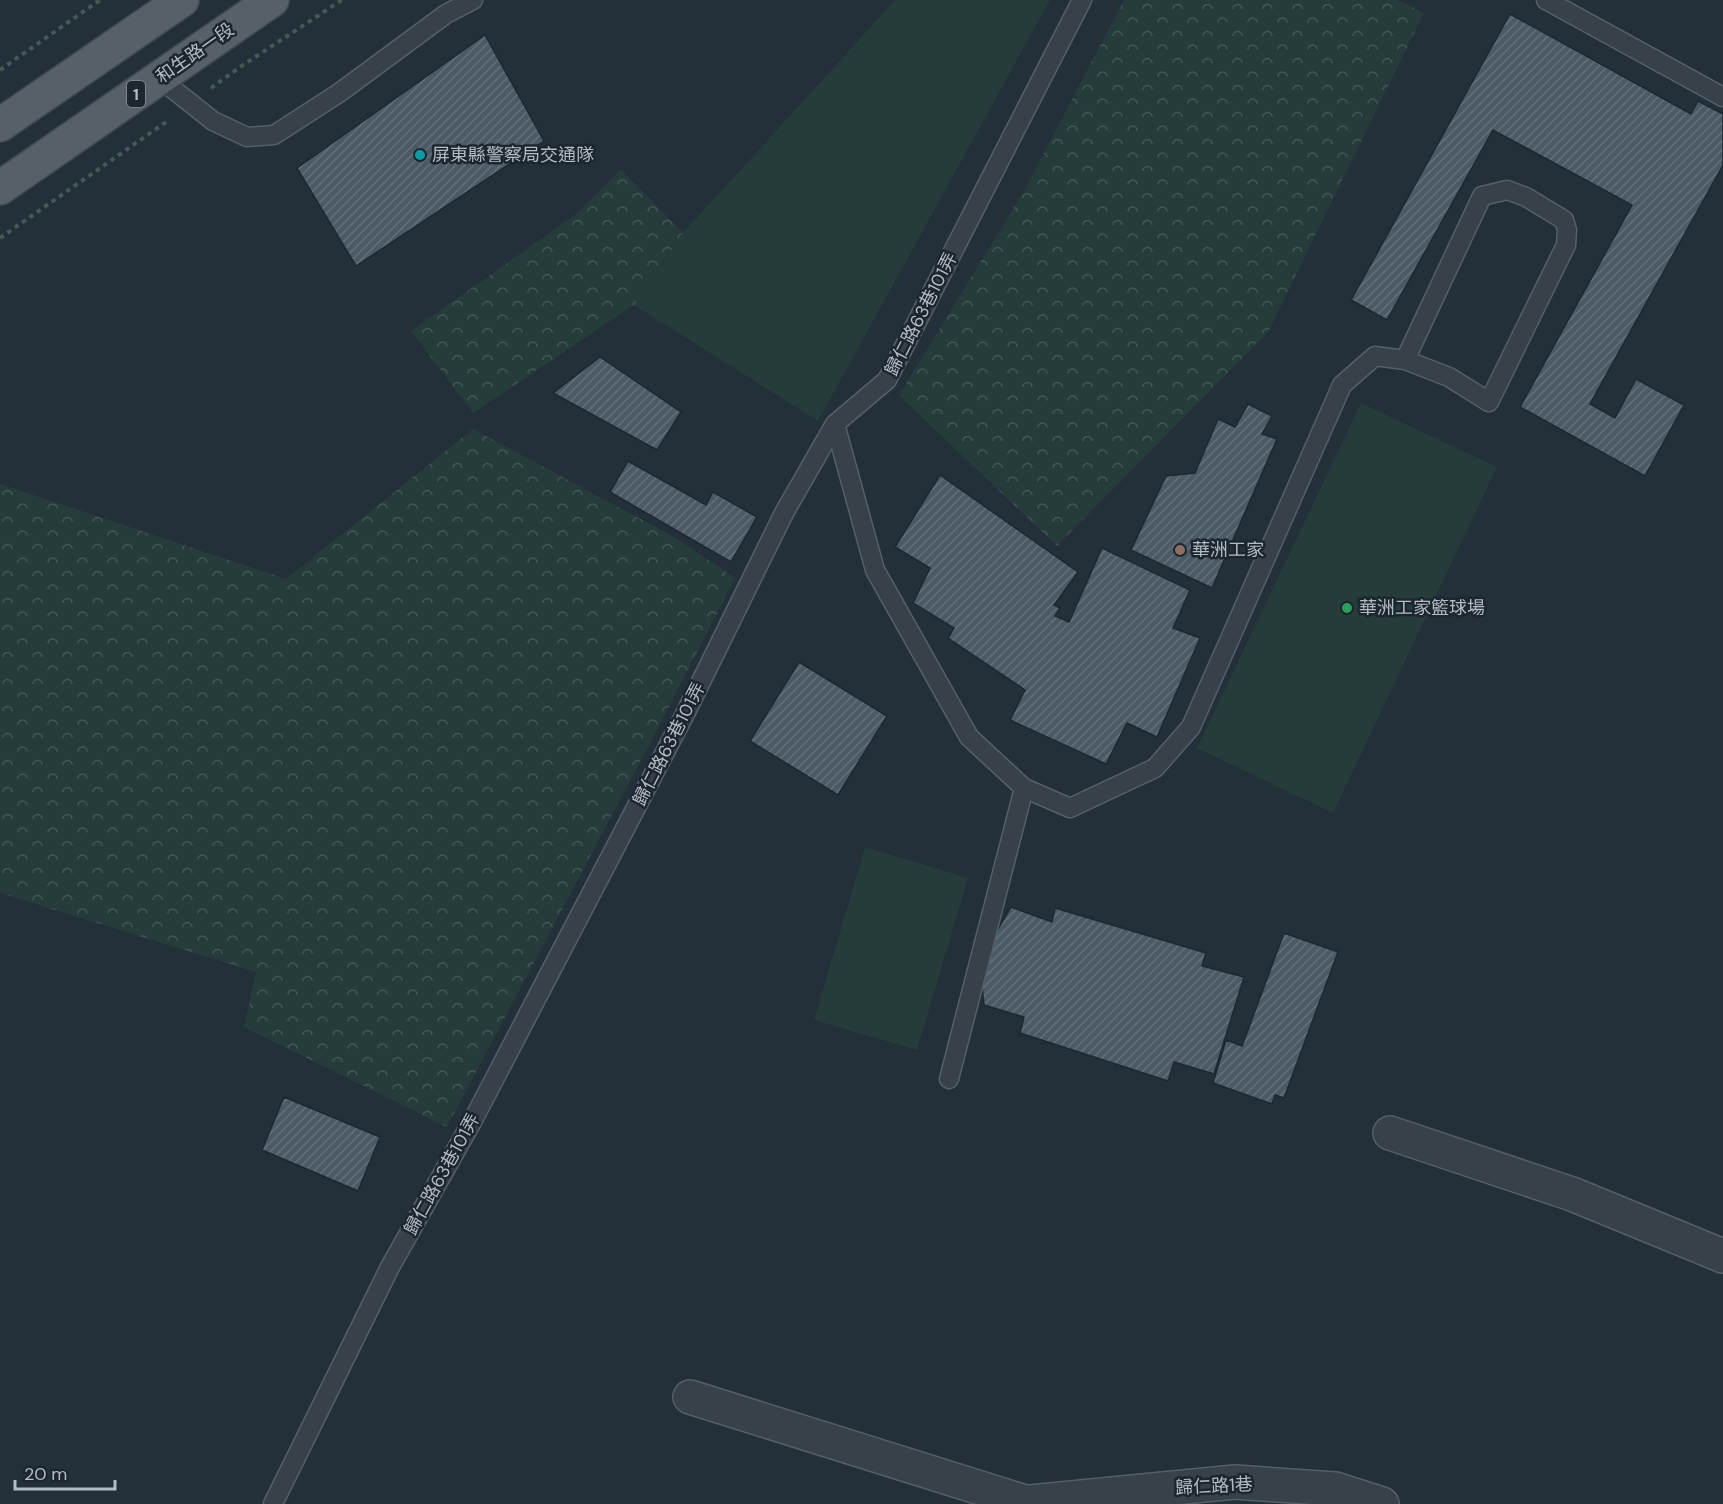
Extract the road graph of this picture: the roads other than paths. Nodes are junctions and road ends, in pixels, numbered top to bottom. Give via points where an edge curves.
1 (182, 0) edge
2 (272, 0) edge
3 (472, 0) edge
4 (1082, 0) edge
5 (1546, 0) edge
6 (159, 78) junction
7 (1723, 97) edge
8 (0, 125) edge
9 (0, 188) edge
10 (1405, 360) junction
11 (835, 424) junction
12 (1024, 788) junction
13 (949, 1079) dead end
14 (1390, 1133) dead end
15 (1723, 1256) edge
16 (690, 1397) dead end
17 (1017, 1503) edge
18 (273, 1504) edge
19 (1382, 1504) edge

1 - 8 main road
2 - 6 main road, 和生路一段 / 1
3 - 6 lane via 446,14 339,93 274,135 247,137 213,121
4 - 11 lane, 歸仁路63巷101弄 via 887,381
5 - 7 lane
6 - 9 main road, 和生路一段 / 1
10 - 10 lane via 1449,377 1489,402 1566,245 1564,220 1507,190 1482,195
10 - 12 lane via 1375,356 1342,385 1191,727 1155,768 1070,808
11 - 12 lane via 875,570 969,737
11 - 18 lane, 歸仁路63巷101弄 via 784,513 686,712 478,1110 390,1267
12 - 13 lane
14 - 15 street via 1572,1194
16 - 17 street
17 - 19 street, 歸仁路1巷 via 1235,1482 1335,1489

